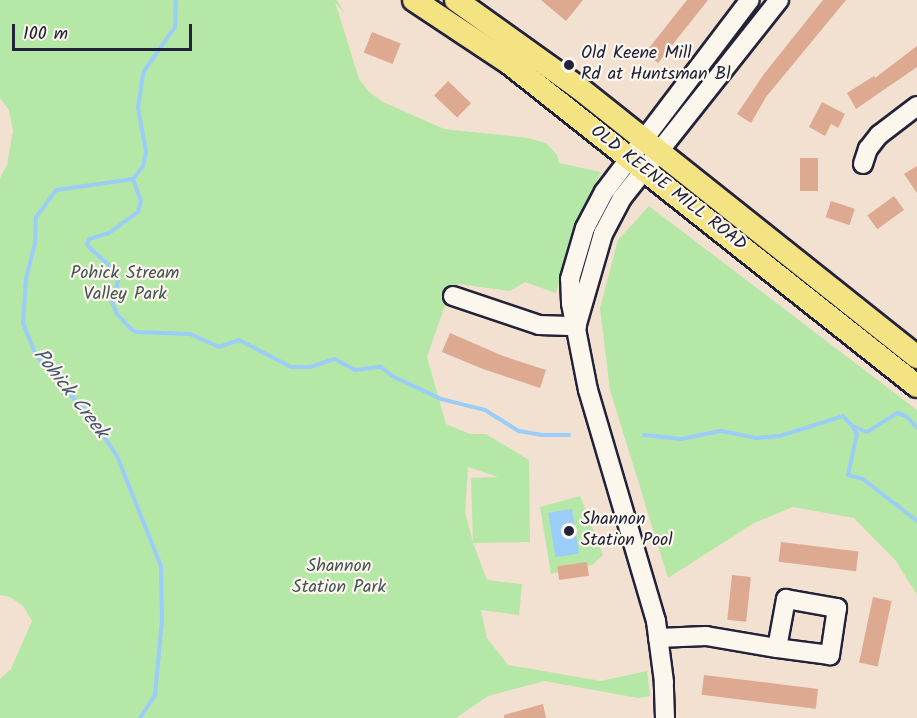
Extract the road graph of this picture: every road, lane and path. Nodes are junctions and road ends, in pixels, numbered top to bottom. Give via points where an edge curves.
1 (414, 0) edge
2 (456, 0) edge
3 (750, 0) edge
4 (779, 0) edge
5 (917, 106) edge
6 (651, 145) junction
7 (637, 164) junction
8 (863, 164) dead end
9 (453, 296) dead end
10 (577, 326) junction
11 (917, 357) edge
12 (917, 386) edge
13 (658, 638) junction
14 (777, 648) dead end
15 (665, 718) edge

1 - 7 main road, OLD KEENE MILL ROAD via 509,63
2 - 6 main road, OLD KEENE MILL ROAD
3 - 6 street
4 - 6 street
5 - 8 street via 879,135 868,148
6 - 7 street
6 - 11 main road, OLD KEENE MILL ROAD
7 - 10 street via 603,234
7 - 12 main road, OLD KEENE MILL ROAD
9 - 10 street via 539,325
10 - 13 street via 585,380
13 - 14 street via 706,636
13 - 15 street

